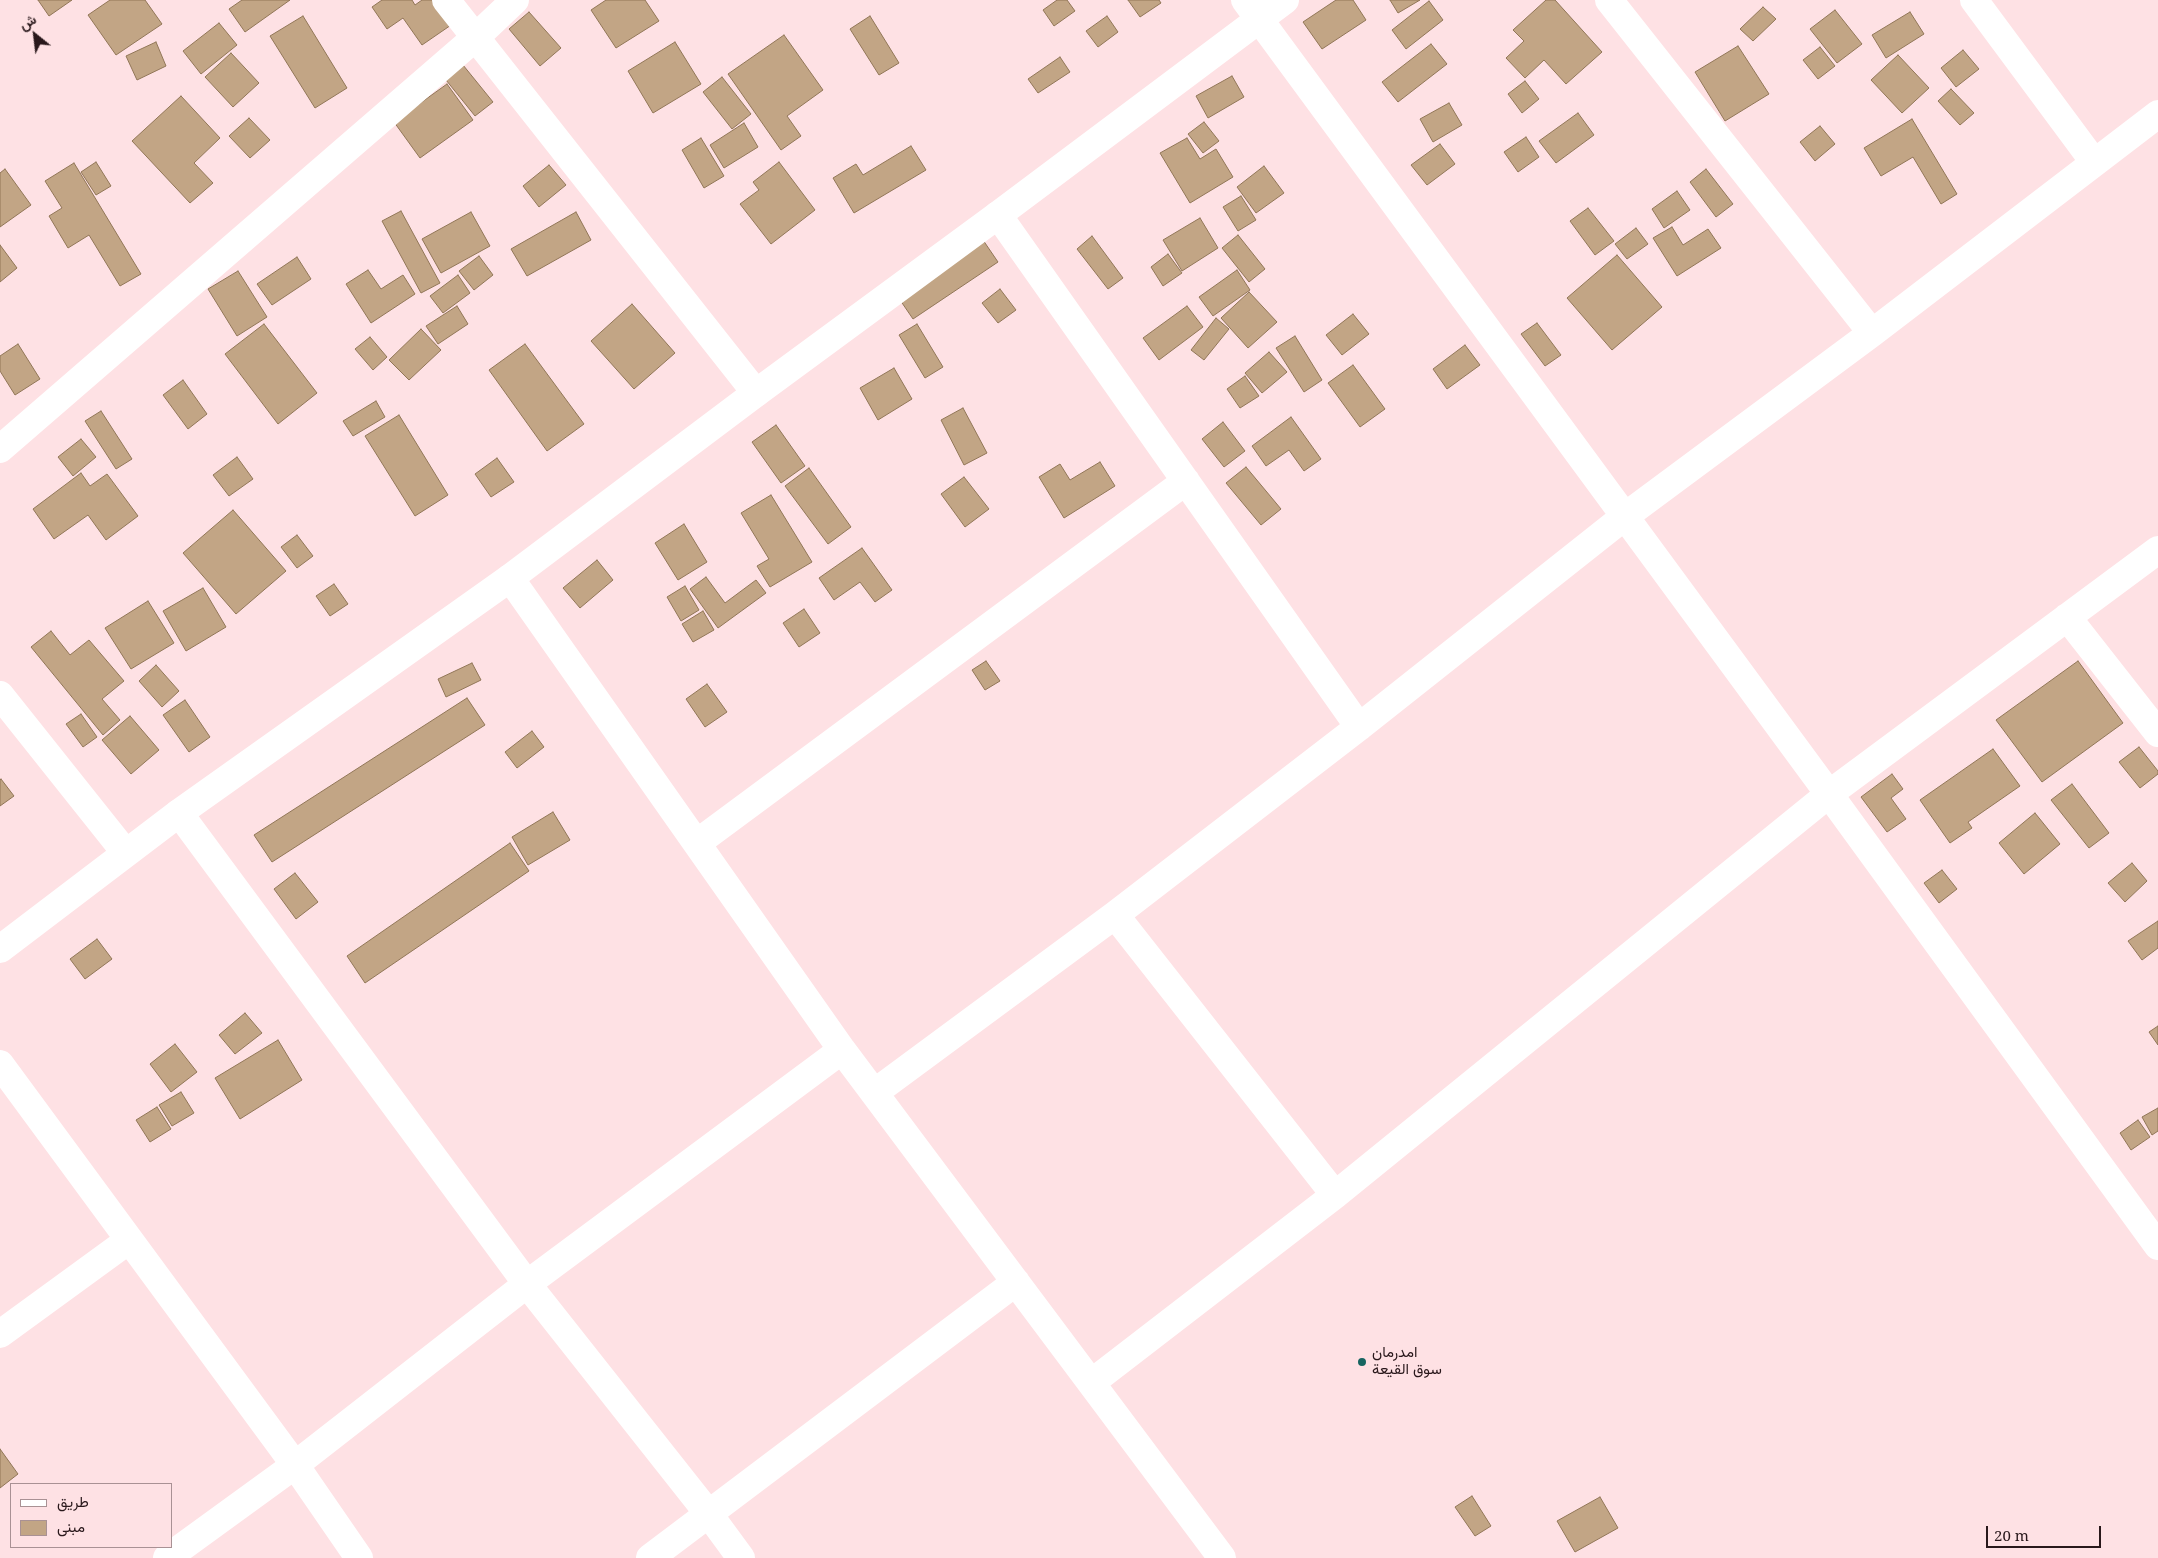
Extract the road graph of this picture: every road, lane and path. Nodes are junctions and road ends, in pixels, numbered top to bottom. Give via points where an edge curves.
1 (446, 0) edge
2 (515, 0) edge
3 (1285, 0) edge
4 (1609, 0) edge
5 (1974, 0) edge
6 (1252, 10) edge
7 (476, 37) junction
8 (2158, 114) edge
9 (2094, 162) junction
10 (998, 215) junction
11 (1872, 333) junction
12 (756, 392) junction
13 (0, 449) edge
14 (1186, 481) junction
15 (1624, 517) junction
16 (2158, 550) edge
17 (510, 578) junction
18 (2067, 617) junction
19 (0, 695) edge
20 (1359, 727) junction
21 (2158, 733) edge
22 (1829, 794) junction
23 (179, 813) junction
24 (698, 843) junction
25 (125, 852) junction
26 (1115, 915) junction
27 (0, 949) edge
28 (842, 1050) junction
29 (0, 1064) edge
30 (874, 1093) junction
31 (1335, 1195) junction
32 (129, 1240) junction
33 (2158, 1246) edge
34 (1016, 1282) junction
35 (527, 1284) junction
36 (0, 1334) edge
37 (1091, 1383) junction
38 (295, 1465) junction
39 (708, 1513) junction
40 (1214, 1555) edge
41 (167, 1558) edge
42 (359, 1558) edge
43 (650, 1558) edge
44 (741, 1558) edge

1 - 7 street
2 - 7 street
3 - 6 street
4 - 11 street
5 - 9 street
6 - 10 street
6 - 15 street
7 - 12 street
7 - 13 street
8 - 9 street
9 - 11 street
10 - 12 street
10 - 14 street
11 - 15 street
12 - 17 street
14 - 20 street
14 - 24 street
15 - 20 street
15 - 22 street
16 - 18 street
17 - 23 street
17 - 24 street
18 - 21 street
18 - 22 street
19 - 25 street
20 - 26 street
22 - 31 street
22 - 33 street
23 - 25 street
23 - 35 street
24 - 28 street
25 - 27 street
26 - 30 street
26 - 31 street
28 - 30 street
28 - 35 street
29 - 32 street
30 - 34 street
31 - 37 street
32 - 36 street
32 - 38 street
34 - 37 street
34 - 39 street
35 - 38 street
35 - 39 street
37 - 40 street
38 - 41 street
38 - 42 street
39 - 43 street
39 - 44 street

